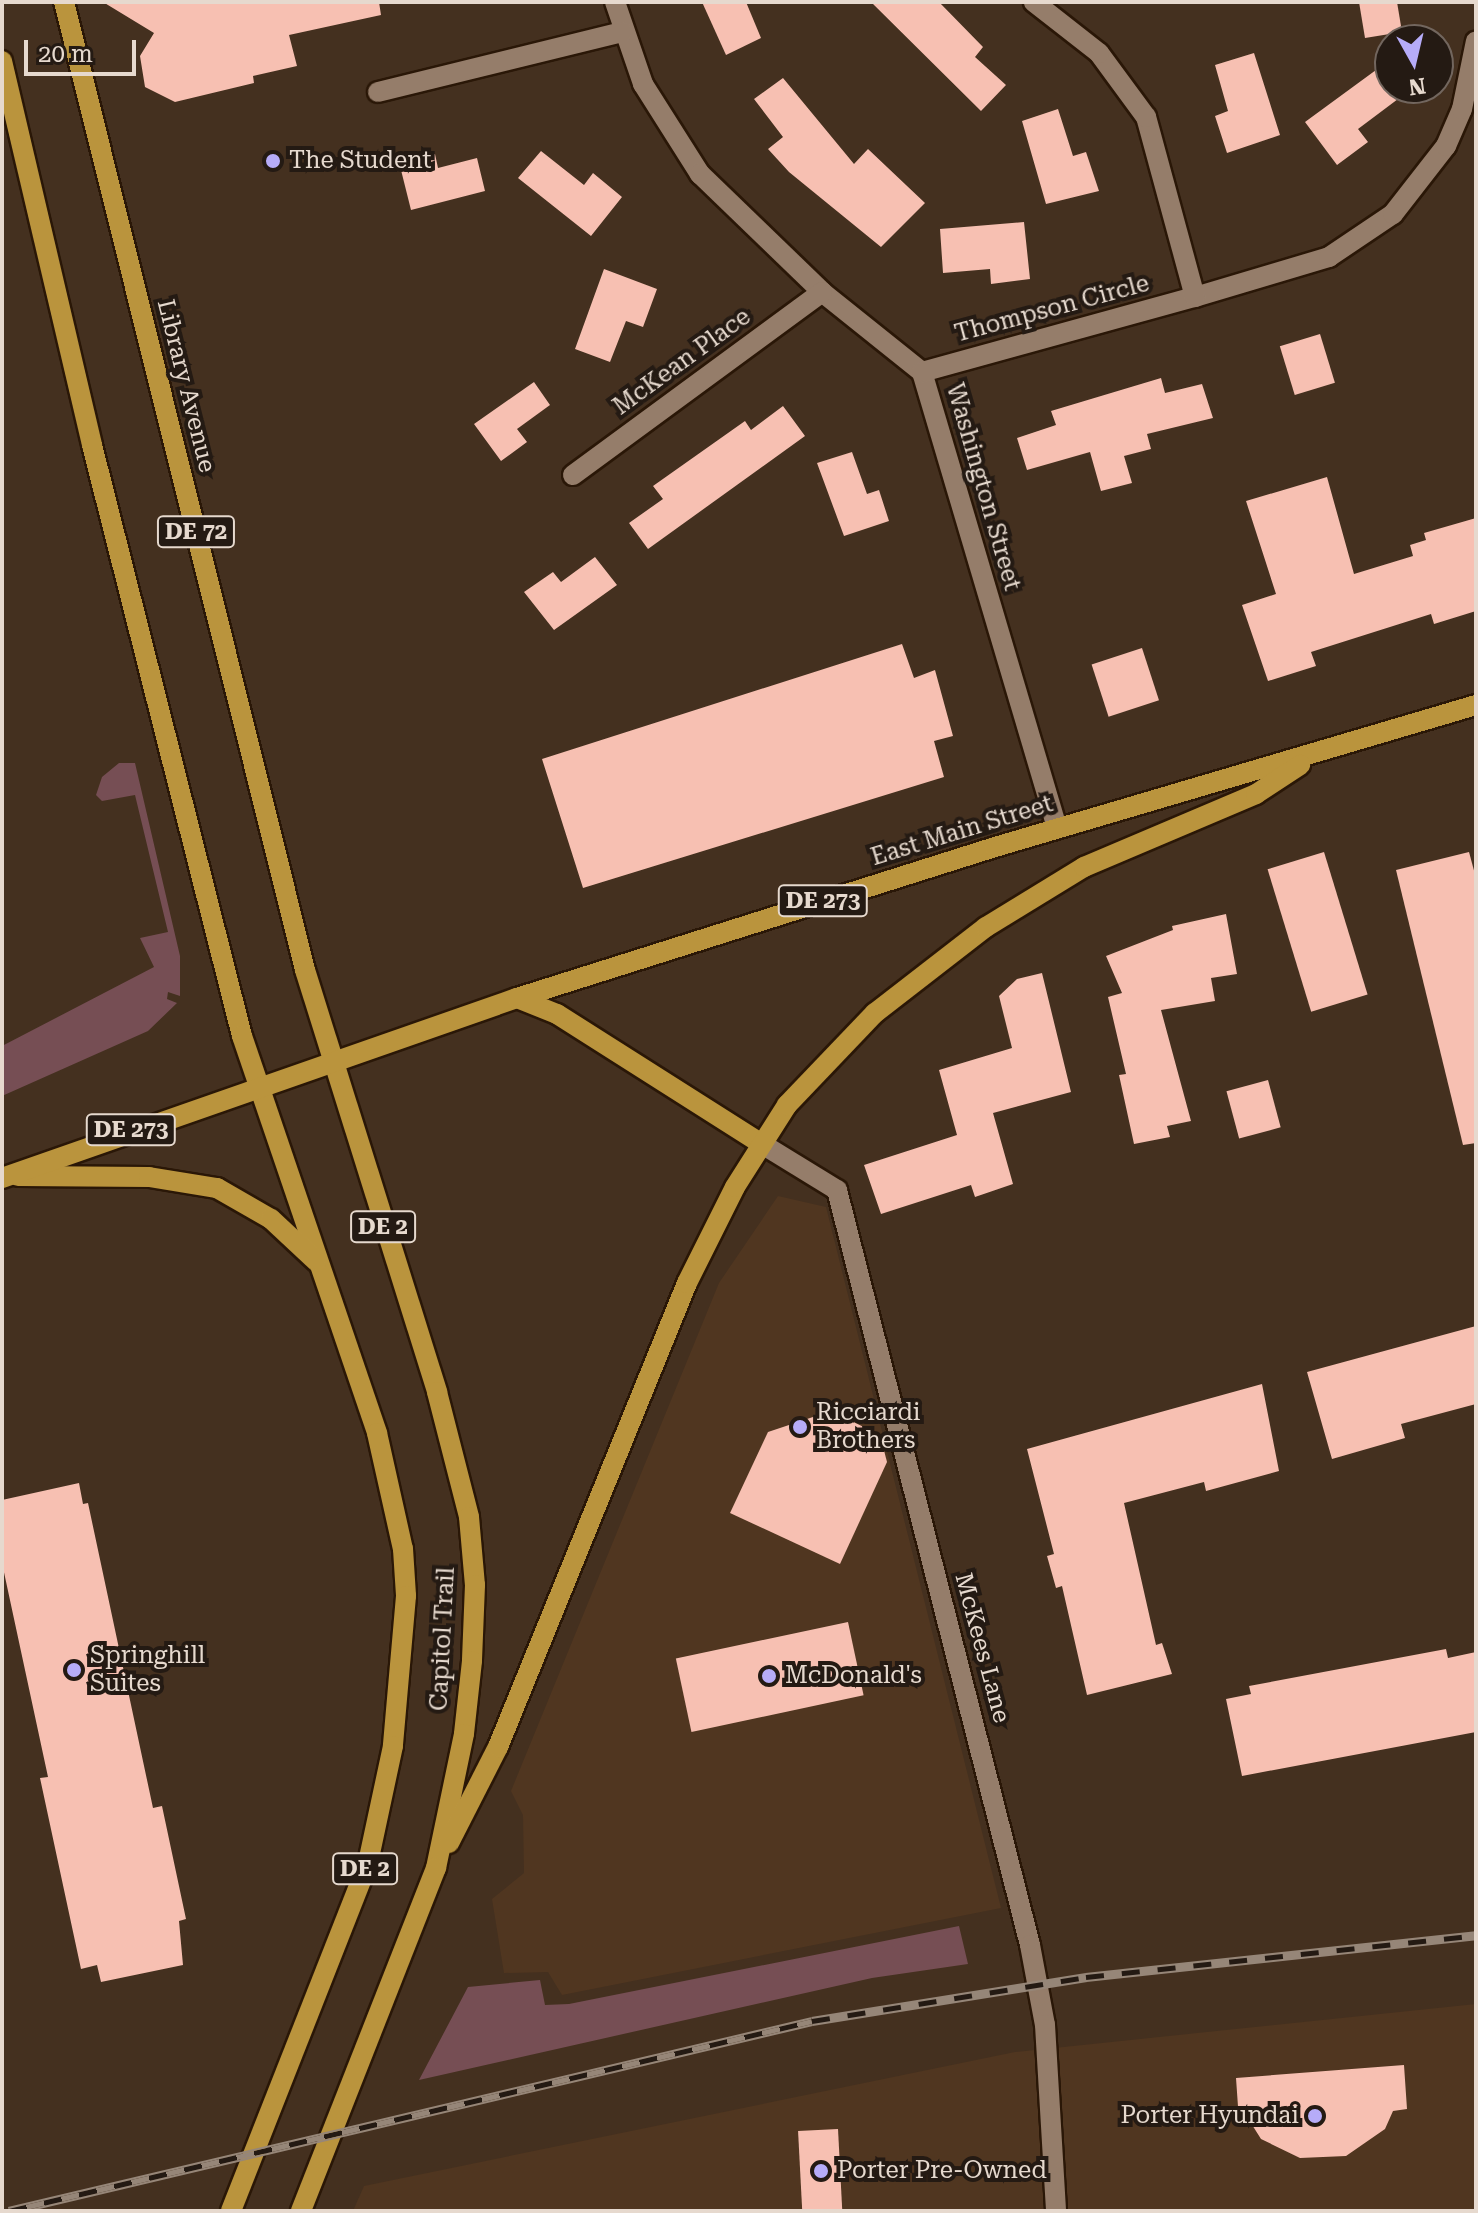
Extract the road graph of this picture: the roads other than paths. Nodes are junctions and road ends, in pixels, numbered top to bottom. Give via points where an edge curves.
1 (64, 2) edge
2 (615, 2) edge
3 (1034, 2) edge
4 (623, 32) junction
5 (1476, 41) edge
6 (2, 61) edge
7 (378, 92) dead end
8 (822, 292) junction
9 (1195, 297) junction
10 (922, 372) junction
11 (573, 475) dead end
12 (1476, 705) edge
13 (1320, 752) junction
14 (1057, 828) junction
15 (517, 998) junction
16 (330, 1062) junction
17 (256, 1086) junction
18 (762, 1144) junction
19 (4, 1177) edge
20 (320, 1265) junction
21 (436, 1868) junction
22 (231, 2211) edge
23 (301, 2211) edge
24 (1056, 2211) edge

1 - 16 main road, Library Avenue / DE 72
2 - 4 street, Washington Street
3 - 9 street via 1099,53 1146,117
4 - 7 street
4 - 8 street, Washington Street via 643,84 700,174
5 - 9 street, Thompson Circle via 1462,109 1446,146 1393,214 1329,257
6 - 17 main road via 107,507
8 - 10 street, Washington Street
8 - 11 street, McKean Place
9 - 10 street, Thompson Circle
10 - 14 street, Washington Street
12 - 13 main road, East Main Street / DE 273
13 - 14 main road, East Main Street / DE 273
13 - 18 main road via 1256,794 1084,867 943,956 842,1043 787,1105
14 - 15 main road, East Main Street / DE 273
15 - 16 main road, East Main Street / DE 273
15 - 18 main road via 557,1014
16 - 17 main road, DE 273
16 - 21 main road, Capitol Trail / DE 2 via 437,1392 469,1517 475,1585 472,1661 464,1734
17 - 19 main road, DE 273
17 - 20 main road, Capitol Trail / DE 2
18 - 21 main road via 687,1283 498,1747
18 - 24 street, McKees Lane via 837,1190 1030,1945 1045,2025
19 - 20 main road via 149,1177 217,1188 271,1219
20 - 22 main road, Capitol Trail / DE 2 via 377,1433 403,1549 406,1596 393,1746 368,1863
21 - 23 main road, Capitol Trail / DE 2

